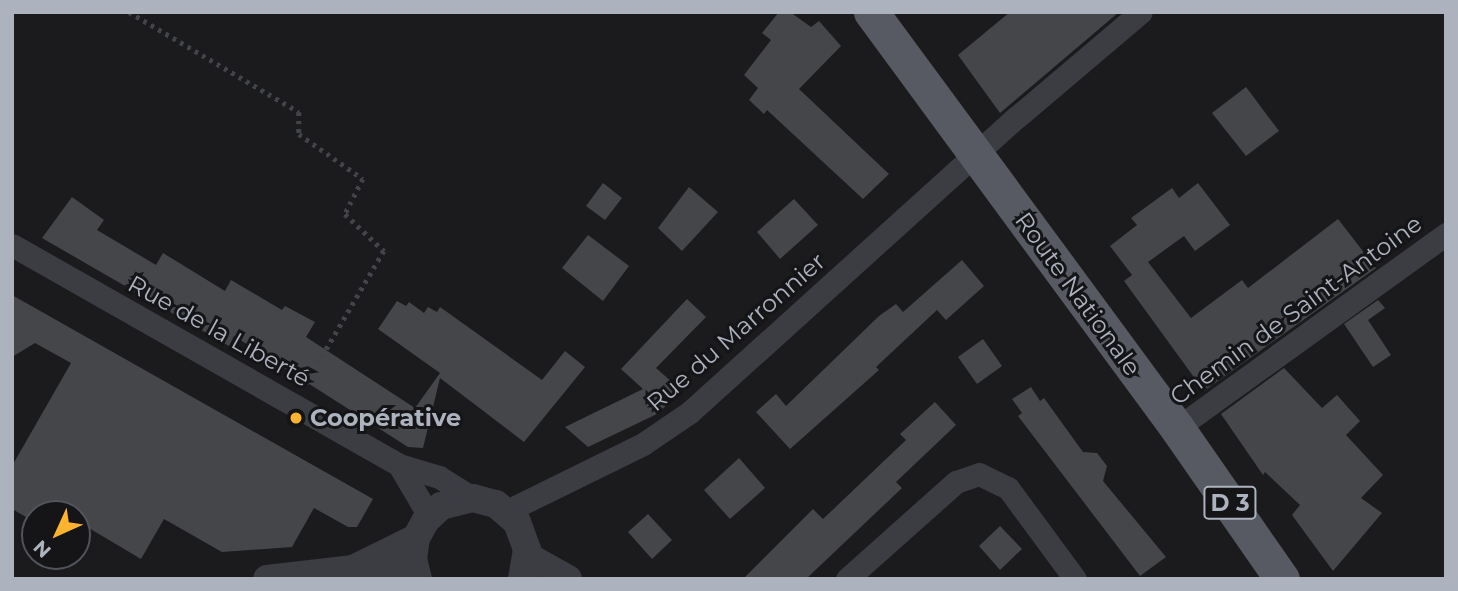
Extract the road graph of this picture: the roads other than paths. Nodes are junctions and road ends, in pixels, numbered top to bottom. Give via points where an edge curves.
1 (871, 12) edge
2 (1141, 12) edge
3 (976, 157) junction
4 (1446, 234) edge
5 (12, 245) edge
6 (1177, 428) junction
7 (399, 465) junction
8 (473, 498) junction
9 (507, 511) junction
10 (423, 527) junction
11 (525, 567) edge
12 (353, 569) junction
13 (267, 579) edge
14 (417, 579) edge
15 (568, 579) edge
16 (847, 579) edge
17 (1075, 579) edge
18 (1282, 579) edge

1 - 3 main road, Route Nationale / D 3
2 - 3 street, Rue du Marronnier
3 - 6 main road, Route Nationale / D 3
3 - 9 street, Rue du Marronnier via 690,412 643,444
4 - 6 street, Chemin de Saint-Antoine
5 - 7 street, Rue de la Liberté
6 - 18 main road, Route Nationale / D 3
7 - 8 street, Rue de la Liberté via 439,477
7 - 10 street, Rue de la Liberté
8 - 9 street
8 - 10 street via 441,506
9 - 11 street via 524,535
10 - 12 street
10 - 14 street via 413,559
11 - 15 street
12 - 13 street
12 - 14 street
16 - 17 street via 956,482 978,474 1008,488

